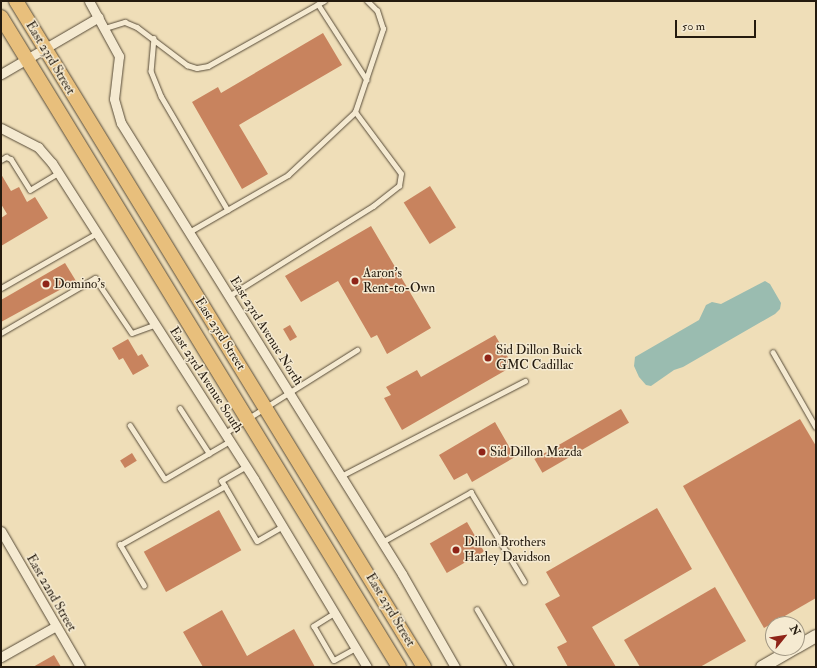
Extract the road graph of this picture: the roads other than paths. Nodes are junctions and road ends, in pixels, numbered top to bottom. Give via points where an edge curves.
1 (16, 1) edge
2 (88, 1) edge
3 (324, 1) edge
4 (367, 1) edge
5 (318, 4) junction
6 (1, 17) edge
7 (98, 17) junction
8 (105, 28) junction
9 (154, 38) junction
10 (44, 49) junction
11 (26, 60) junction
12 (1, 74) edge
13 (367, 80) junction
14 (355, 112) junction
15 (3, 131) edge
16 (1, 160) edge
17 (58, 173) junction
18 (228, 210) junction
19 (189, 232) junction
20 (97, 233) junction
21 (1, 288) edge
22 (229, 296) junction
23 (154, 325) junction
24 (1, 333) edge
25 (357, 350) dead end
26 (773, 352) dead end
27 (525, 381) dead end
28 (288, 392) junction
29 (265, 407) junction
30 (180, 408) dead end
31 (248, 418) junction
32 (130, 425) dead end
33 (816, 427) edge
34 (227, 437) junction
35 (209, 453) junction
36 (246, 467) junction
37 (341, 476) junction
38 (225, 486) junction
39 (283, 526) junction
40 (1, 531) edge
41 (382, 542) junction
42 (524, 581) dead end
43 (144, 586) dead end
44 (477, 609) dead end
45 (335, 613) junction
46 (56, 626) junction
47 (816, 636) edge
48 (805, 642) edge
49 (356, 648) junction
50 (781, 656) edge
51 (1, 657) edge
52 (80, 667) edge
53 (367, 667) edge
54 (399, 667) edge
55 (424, 667) edge
56 (455, 667) edge
57 (511, 667) edge
58 (762, 667) edge

1 - 10 main road, East 23rd Street
2 - 7 street, East 23rd Avenue North
3 - 5 lane
4 - 13 lane via 377,11 383,29
5 - 9 lane via 208,66 197,68 186,65
5 - 13 lane
6 - 11 main road, East 23rd Street
7 - 8 street, East 23rd Avenue North
7 - 10 street
8 - 9 lane via 125,22
8 - 19 street, East 23rd Avenue North via 119,56 114,99 117,114
9 - 18 lane via 151,71 160,96
10 - 11 street
10 - 29 main road, East 23rd Street
11 - 12 street
11 - 31 main road, East 23rd Street
13 - 14 lane
14 - 18 lane via 288,175
14 - 22 lane via 401,174 399,186 379,202
15 - 17 street, East 23rd Avenue South via 38,147
16 - 17 lane via 6,157 11,159 30,190
17 - 20 street, East 23rd Avenue South
18 - 19 lane
19 - 22 street, East 23rd Avenue North
20 - 21 lane
20 - 23 street, East 23rd Avenue South
22 - 28 street, East 23rd Avenue North
23 - 24 lane via 132,333 95,278
23 - 34 street, East 23rd Avenue South
25 - 28 lane
26 - 33 lane
27 - 37 lane
28 - 29 lane
28 - 37 street, East 23rd Avenue North
29 - 31 lane
29 - 55 main road, East 23rd Street
30 - 35 lane
31 - 34 lane
31 - 54 main road, East 23rd Street
32 - 35 lane via 165,479
34 - 35 lane
34 - 36 street, East 23rd Avenue South
36 - 38 lane via 222,481
36 - 39 street, East 23rd Avenue South
37 - 41 street, East 23rd Avenue North
38 - 39 lane via 256,541
38 - 43 lane via 120,545
39 - 45 street, East 23rd Avenue South
40 - 46 street, East 22nd Street
41 - 42 lane via 471,492
41 - 56 street, East 23rd Avenue North
44 - 57 lane
45 - 49 street, East 23rd Avenue South
45 - 49 lane via 314,626 334,660
46 - 51 street
46 - 52 street, East 22nd Street
47 - 48 street
49 - 53 street, East 23rd Avenue South
50 - 58 street

